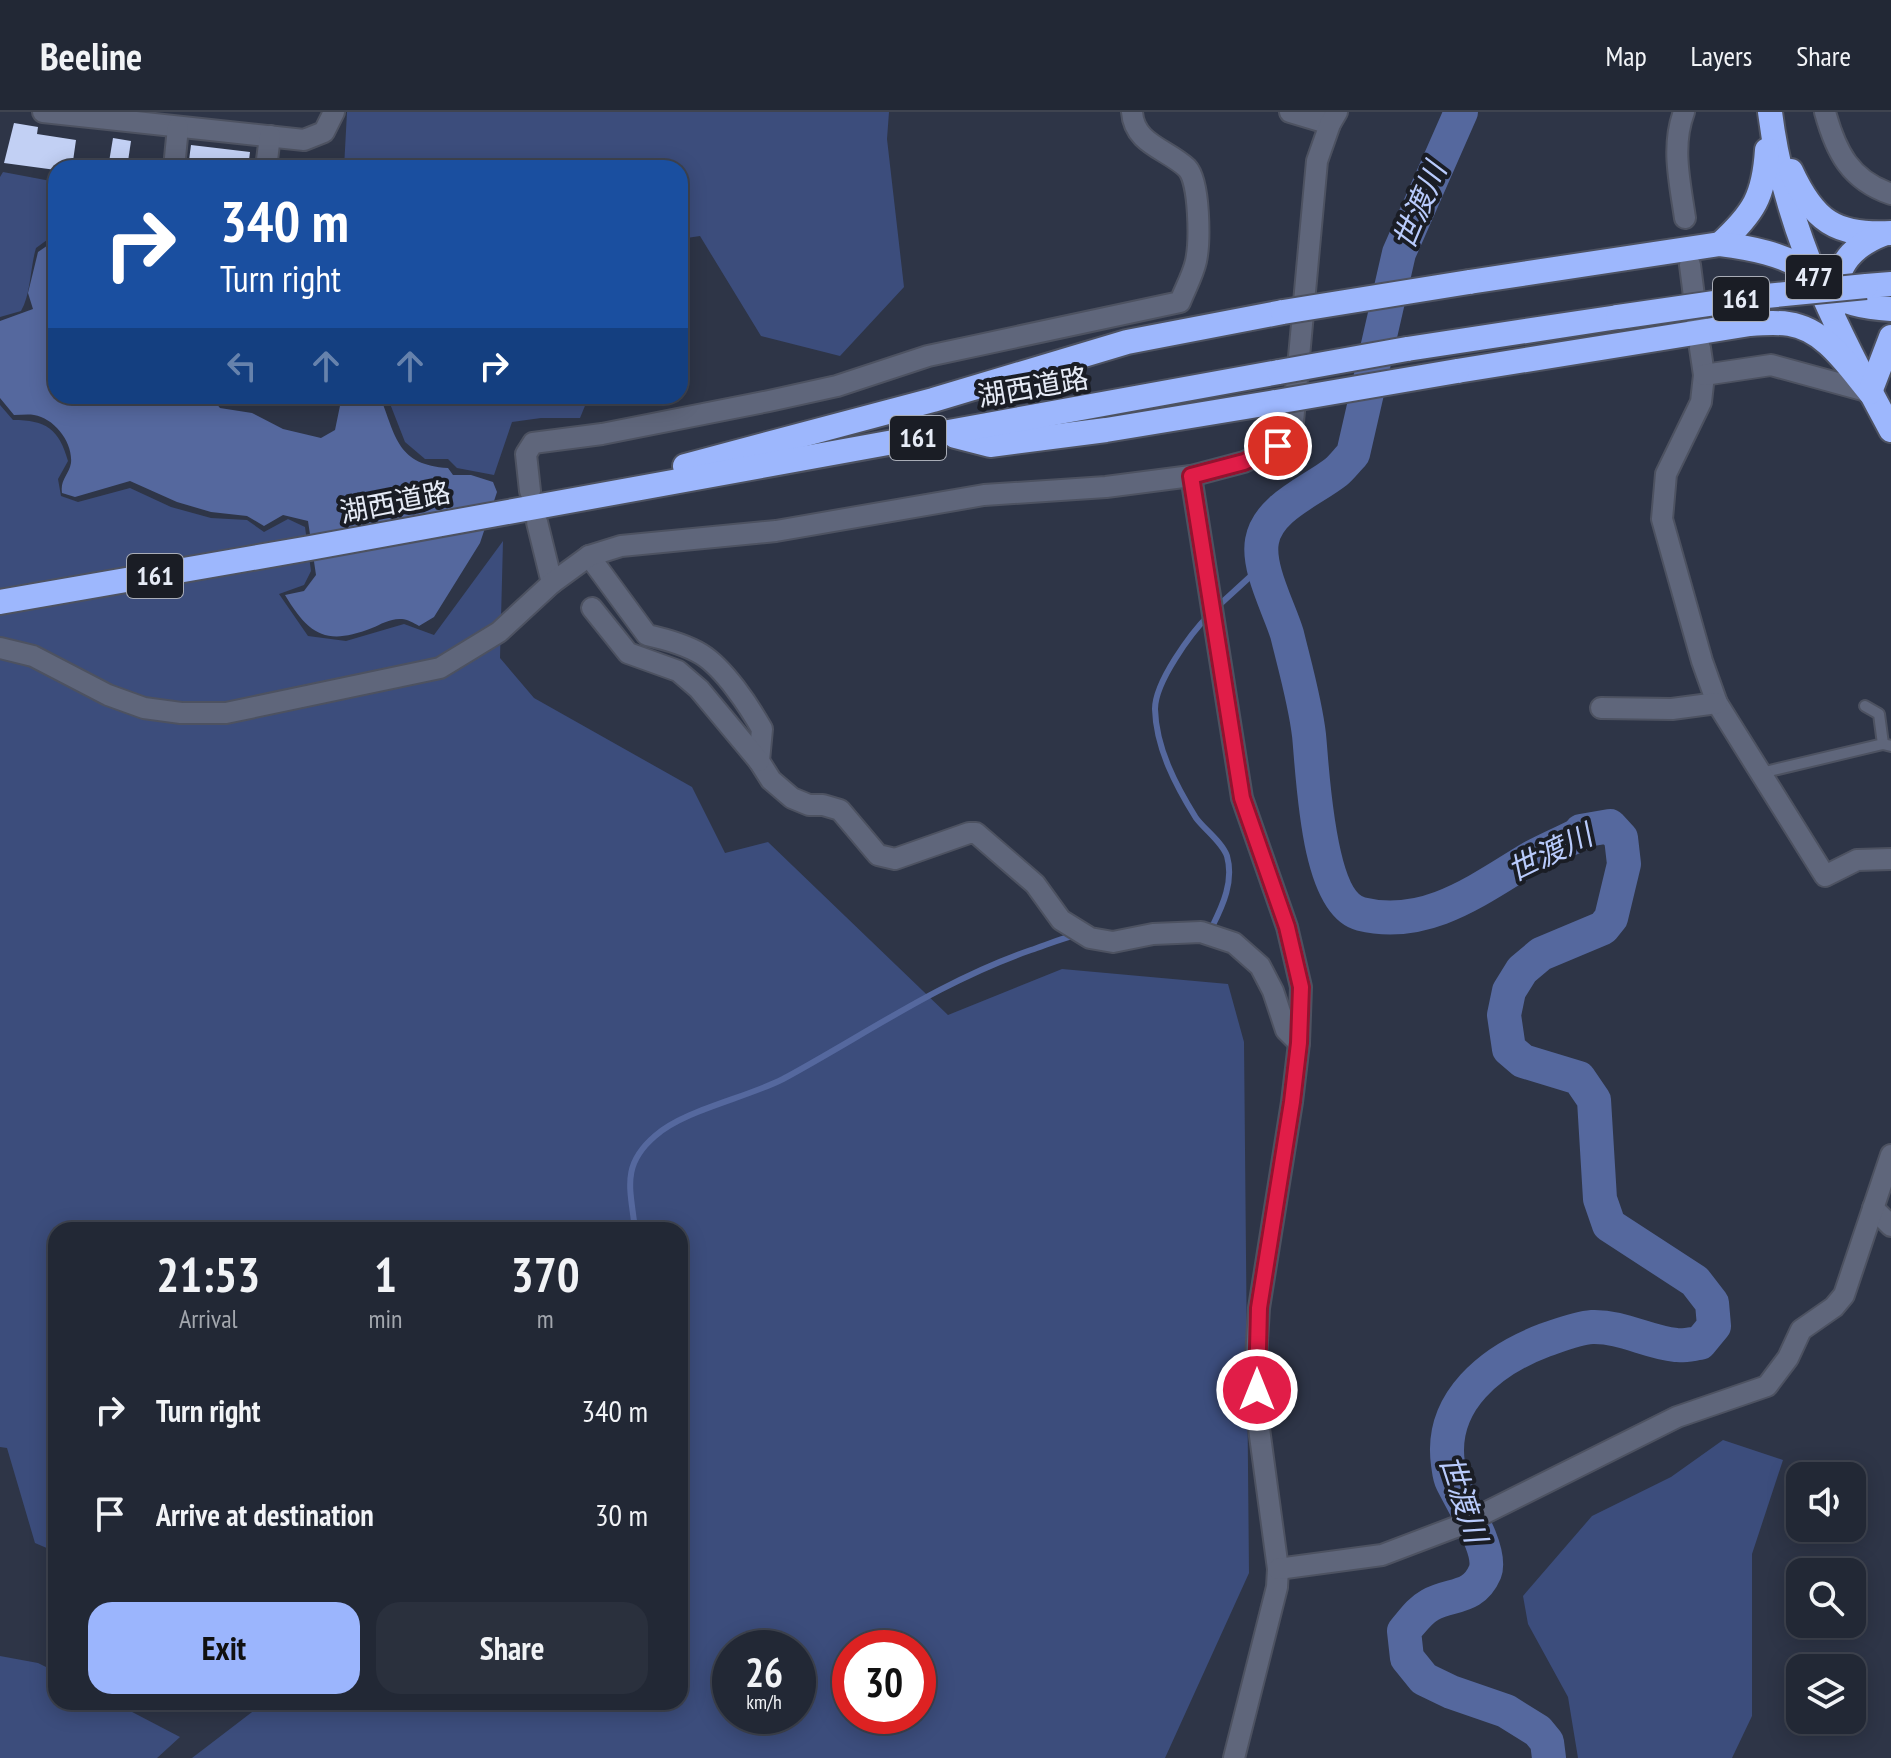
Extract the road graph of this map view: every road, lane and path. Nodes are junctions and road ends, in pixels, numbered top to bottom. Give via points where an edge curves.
1 (43, 112) edge
2 (334, 112) edge
3 (1132, 112) edge
4 (1290, 112) edge
5 (1684, 112) edge
6 (1770, 112) edge
7 (1825, 112) edge
8 (110, 116) edge
9 (1333, 118) edge
10 (178, 127) junction
11 (270, 136) junction
12 (175, 160) edge
13 (267, 160) edge
14 (1891, 194) edge
15 (1685, 218) dead end
16 (1887, 234) edge
17 (1720, 244) junction
18 (1690, 265) dead end
19 (1812, 273) junction
20 (1891, 284) edge
21 (1834, 307) junction
22 (1891, 309) edge
23 (1697, 320) dead end
24 (1750, 324) junction
25 (1891, 337) edge
26 (1700, 348) dead end
27 (1704, 375) junction
28 (1870, 392) junction
29 (1891, 430) edge
30 (944, 433) junction
31 (1191, 476) junction
32 (556, 503) junction
33 (532, 507) junction
34 (589, 556) junction
35 (552, 583) junction
36 (0, 602) edge
37 (592, 608) dead end
38 (0, 648) edge
39 (1717, 703) junction
40 (1865, 706) dead end
41 (1601, 708) dead end
42 (1887, 745) edge
43 (759, 761) junction
44 (1761, 774) junction
45 (1891, 859) edge
46 (1299, 1043) junction
47 (1891, 1155) edge
48 (1873, 1208) junction
49 (1891, 1226) edge
50 (1278, 1569) junction
51 (1234, 1758) edge

1 - 8 street
2 - 11 street via 324,132 304,140
3 - 33 street via 1144,140 1188,170 1196,188 1196,261 1180,302 928,356 837,386 769,401 533,443 526,454
4 - 9 street
5 - 15 street via 1678,170
6 - 16 highway via 1812,209 1835,227
6 - 17 highway via 1758,200
6 - 19 highway, 477 via 1783,189
7 - 14 street via 1852,171 1872,188
8 - 10 street
9 - 31 street via 1317,161 1311,205 1293,422 1278,446 1244,462
10 - 11 street
10 - 12 street
11 - 13 street
16 - 21 highway via 1864,242 1848,257 1838,276
17 - 19 highway via 1778,256
17 - 32 highway, bridge via 1283,312 1127,342
18 - 23 street
19 - 21 highway, 477
19 - 24 highway via 1788,306
20 - 30 highway, 湖西道路 / 161, bridge via 1756,297 1407,349
21 - 22 highway via 1848,301
21 - 28 highway, 477
24 - 28 highway via 1787,323 1813,333
24 - 30 highway, bridge via 1106,430 990,445
25 - 28 highway
26 - 27 street
27 - 28 street via 1771,365
27 - 39 street via 1701,402 1666,474 1662,519
28 - 29 highway, 477
30 - 32 highway, 湖西道路 / 161
31 - 34 street via 984,495 776,531 621,546
31 - 46 street via 1242,798 1287,927 1301,987
32 - 33 highway, 湖西道路 / 161
33 - 35 street
33 - 36 highway, 湖西道路 / 161
34 - 35 street
34 - 43 street via 647,635 703,655 723,676 762,729
35 - 38 street via 499,632 440,668 226,713 144,708 33,656
37 - 43 street via 628,653 678,671 699,689
39 - 41 street via 1672,709
39 - 44 street
40 - 42 lane via 1879,714
42 - 44 lane
43 - 46 street via 792,798 840,810 878,855 895,859 976,833 1035,884 1061,920 1090,938 1113,942 1201,932 1234,943 1260,966 1286,1030
44 - 45 street via 1825,876 1857,860
46 - 50 street via 1256,1358 1258,1421
47 - 48 street
48 - 49 street
48 - 50 street via 1844,1295 1801,1330 1767,1386 1677,1417 1461,1525 1382,1555
50 - 51 street

